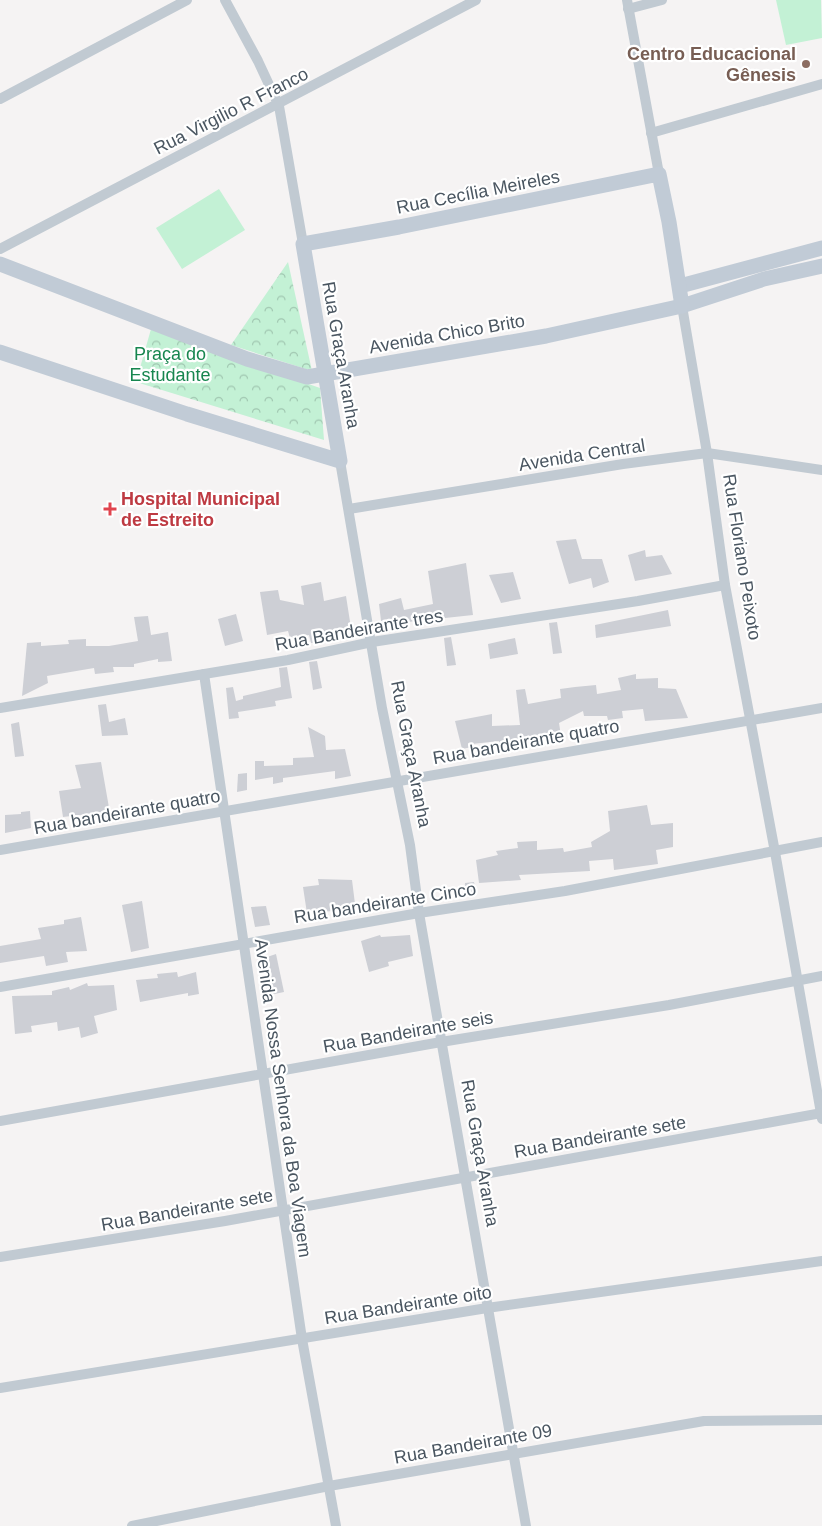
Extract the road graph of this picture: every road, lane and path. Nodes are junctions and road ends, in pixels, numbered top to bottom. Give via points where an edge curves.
1 (187, 0) edge
2 (225, 0) edge
3 (476, 0) edge
4 (662, 0) edge
5 (628, 4) edge
6 (822, 84) edge
7 (0, 100) edge
8 (279, 106) junction
9 (651, 133) junction
10 (659, 174) junction
11 (303, 244) junction
12 (822, 248) edge
13 (0, 250) edge
14 (0, 264) edge
15 (822, 266) edge
16 (680, 286) junction
17 (682, 306) junction
18 (0, 352) edge
19 (326, 376) junction
20 (707, 453) junction
21 (340, 461) junction
22 (822, 470) edge
23 (349, 510) junction
24 (724, 585) junction
25 (372, 642) junction
26 (204, 674) junction
27 (0, 708) edge
28 (822, 708) edge
29 (751, 722) junction
30 (396, 782) junction
31 (222, 812) junction
32 (822, 842) edge
33 (0, 850) edge
34 (775, 852) junction
35 (419, 913) junction
36 (244, 944) junction
37 (822, 976) edge
38 (797, 980) junction
39 (0, 987) edge
40 (441, 1042) junction
41 (263, 1075) junction
42 (822, 1116) edge
43 (0, 1121) edge
44 (465, 1177) junction
45 (284, 1210) junction
46 (0, 1257) edge
47 (822, 1261) edge
48 (487, 1308) junction
49 (302, 1339) junction
50 (0, 1388) edge
51 (822, 1420) edge
52 (514, 1453) junction
53 (329, 1486) junction
54 (132, 1526) edge
55 (336, 1526) edge
56 (526, 1526) edge

1 - 7 street
2 - 8 street, Rua Graça Aranha
3 - 8 street, Rua Virgilio R Franco
4 - 5 street
5 - 9 street, Rua Floriano Peixoto
6 - 9 street
8 - 11 street, Rua Graça Aranha
8 - 13 street, Rua Virgilio R Franco
9 - 10 street, Rua Floriano Peixoto
10 - 11 main road, Rua Cecília Meireles
10 - 16 main road, Rua Floriano Peixoto
11 - 19 main road, Rua Graça Aranha
12 - 16 main road
14 - 19 main road, Avenida Chico Brito via 247,359 307,378
15 - 17 main road, Avenida Chico Brito via 764,279
16 - 17 main road, Rua Floriano Peixoto
17 - 19 main road, Avenida Chico Brito via 546,336
17 - 20 street, Rua Floriano Peixoto
18 - 21 main road
19 - 21 main road, Rua Graça Aranha
20 - 22 street, Avenida Central
20 - 23 street, Avenida Central
20 - 24 street, Rua Floriano Peixoto
21 - 23 street, Rua Graça Aranha
23 - 25 street, Rua Graça Aranha
24 - 25 street, Rua Bandeirante tres
24 - 29 street, Rua Floriano Peixoto
25 - 26 street, Rua Bandeirante tres
25 - 30 street, Rua Graça Aranha
26 - 27 street, Rua Bandeirante tres
26 - 31 street, Avenida Nossa Senhora da Boa Viagem
28 - 29 street, Rua bandeirante quatro
29 - 30 street, Rua bandeirante quatro
29 - 34 street, Rua Floriano Peixoto
30 - 31 street, Rua bandeirante quatro
30 - 35 street, Rua Graça Aranha via 410,845
31 - 33 street, Rua bandeirante quatro
31 - 36 street, Avenida Nossa Senhora da Boa Viagem
32 - 34 street, Rua bandeirante Cinco
34 - 35 street, Rua bandeirante Cinco via 565,891
34 - 38 street, Rua Floriano Peixoto
35 - 36 street, Rua bandeirante Cinco
35 - 40 street, Rua Graça Aranha
36 - 39 street, Rua bandeirante Cinco
36 - 41 street, Avenida Nossa Senhora da Boa Viagem
37 - 38 street, Rua Bandeirante seis
38 - 40 street, Rua Bandeirante seis via 669,1005
38 - 42 street, Rua Floriano Peixoto
40 - 41 street, Rua Bandeirante seis
40 - 44 street, Rua Graça Aranha
41 - 43 street, Rua Bandeirante seis
41 - 45 street, Avenida Nossa Senhora da Boa Viagem
42 - 44 street, Rua Bandeirante sete
44 - 45 street, Rua Bandeirante sete
44 - 48 street, Rua Graça Aranha
45 - 46 street, Rua Bandeirante sete
45 - 49 street, Avenida Nossa Senhora da Boa Viagem
47 - 48 street, Rua Bandeirante oito
48 - 49 street, Rua Bandeirante oito
48 - 52 street, Rua Graça Aranha
49 - 50 street, Rua Bandeirante oito
49 - 53 street, Avenida Nossa Senhora da Boa Viagem
51 - 52 street, Rua Bandeirante 09 via 704,1421
52 - 53 street, Rua Bandeirante 09
52 - 56 street, Rua Graça Aranha
53 - 54 street, Rua Bandeirante 09
53 - 55 street, Avenida Nossa Senhora da Boa Viagem

